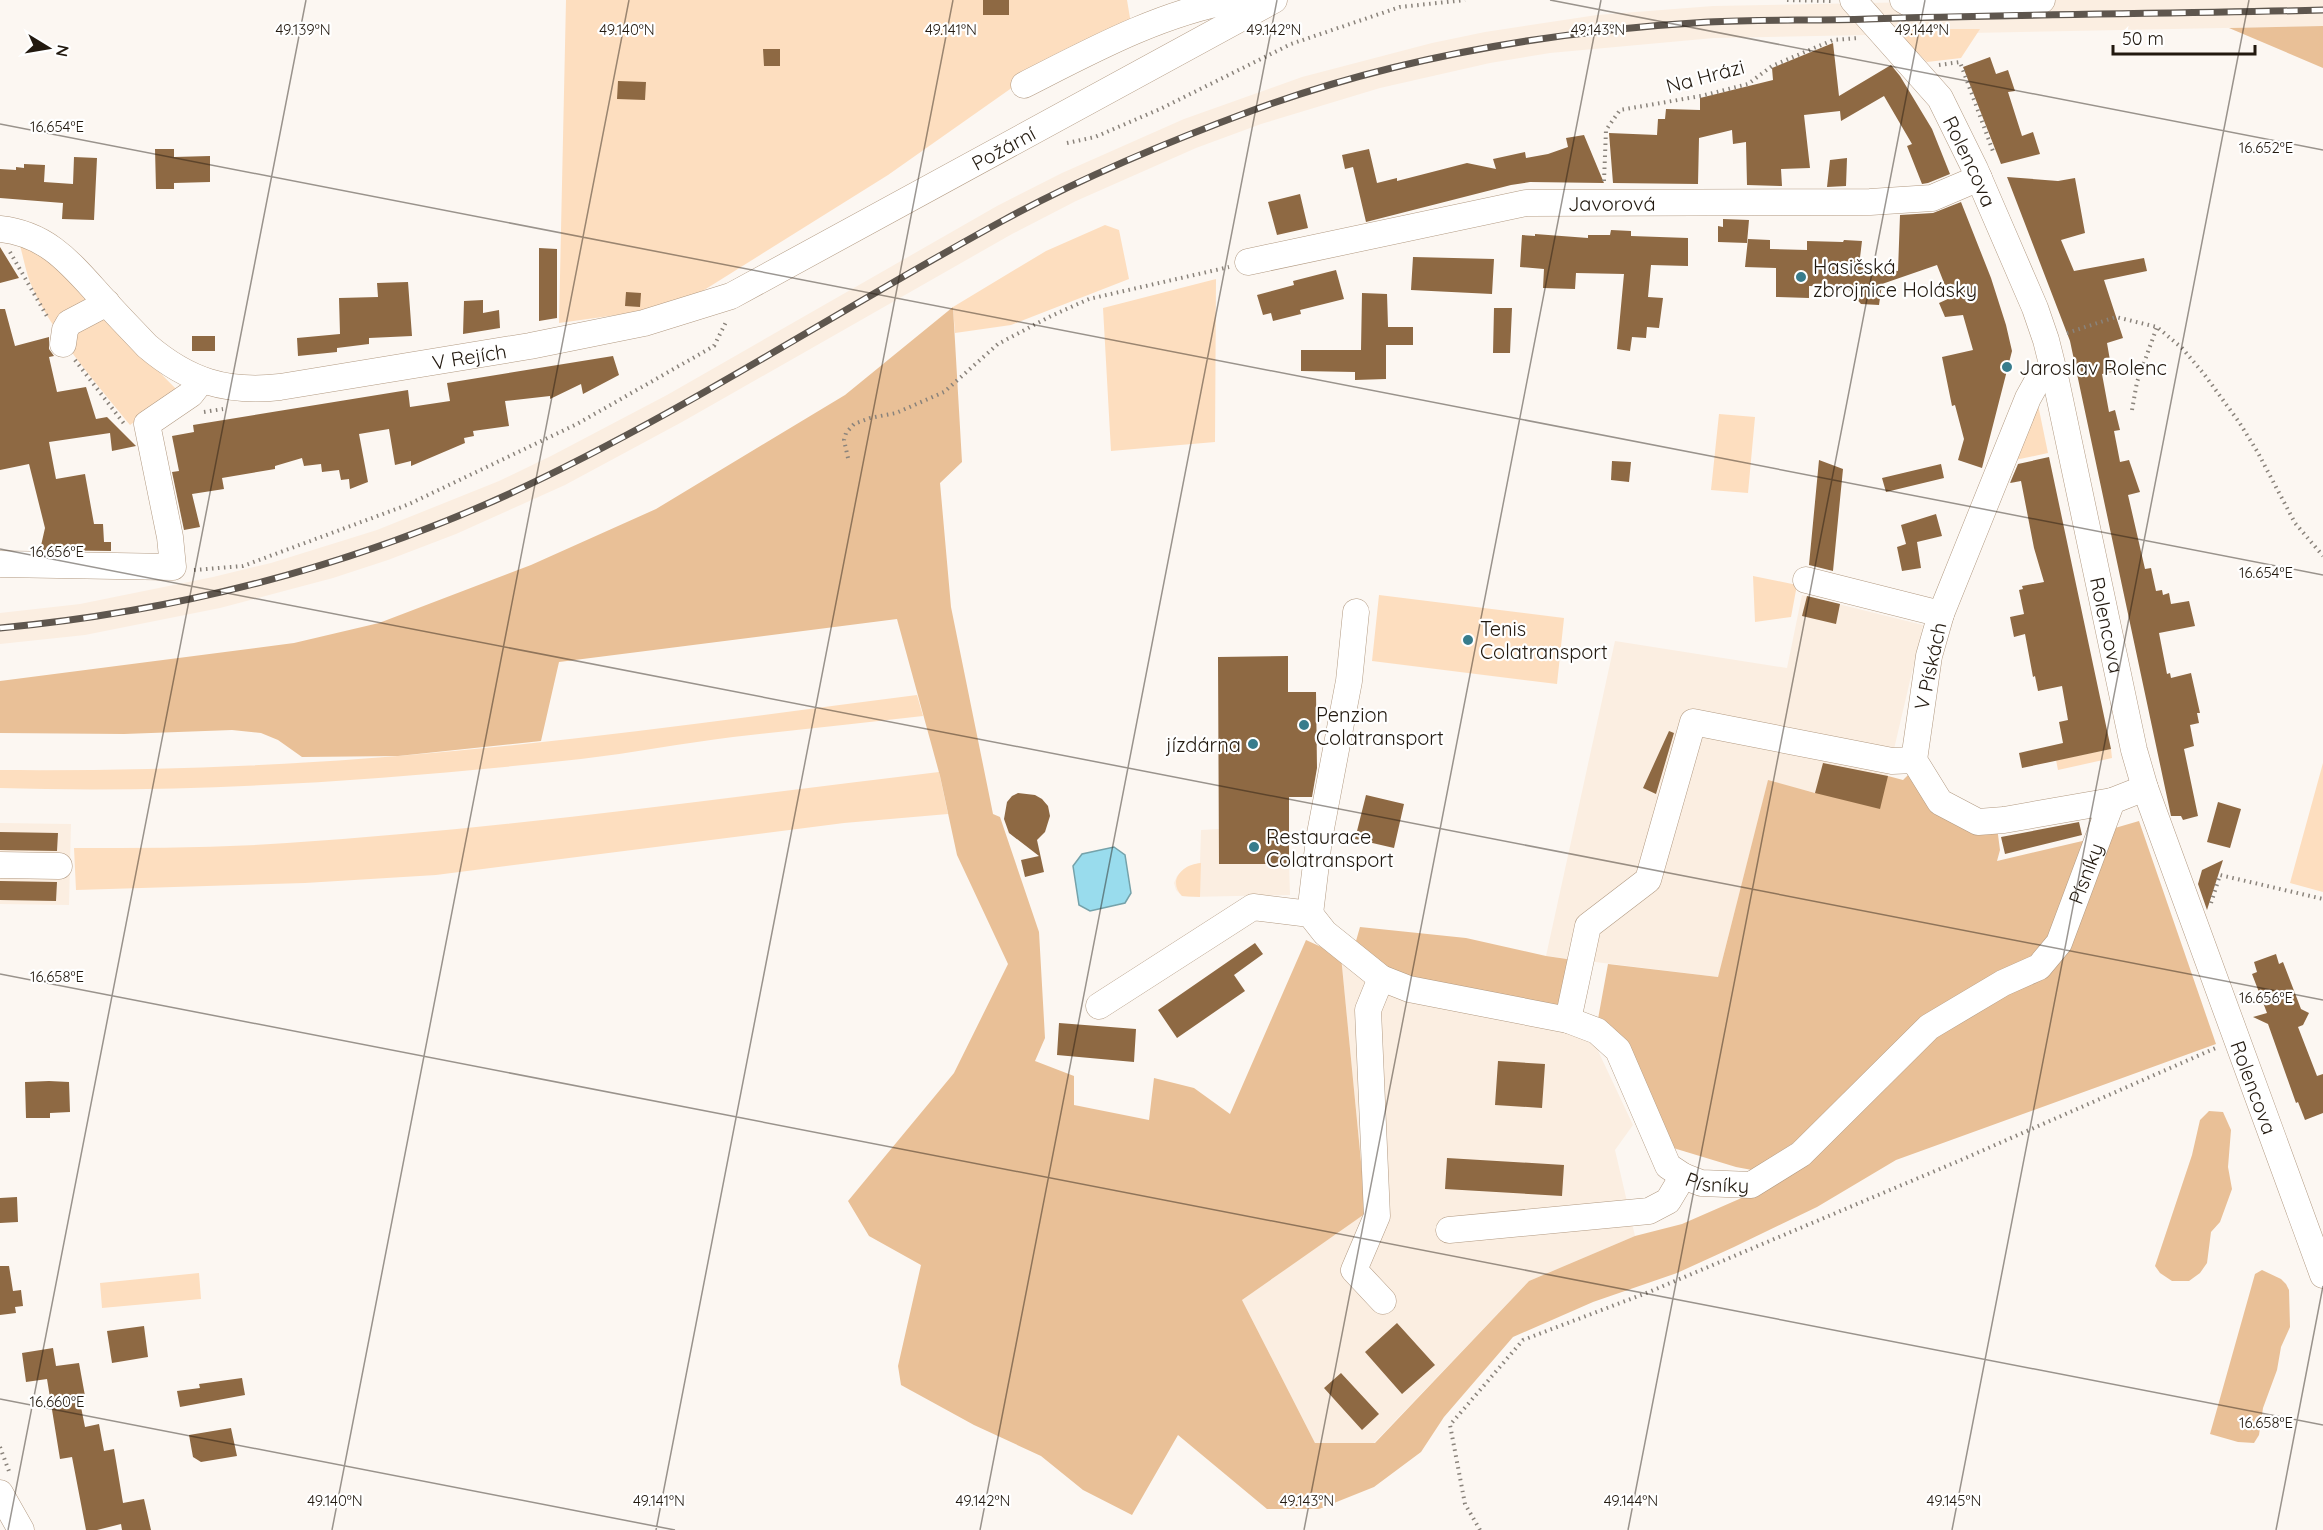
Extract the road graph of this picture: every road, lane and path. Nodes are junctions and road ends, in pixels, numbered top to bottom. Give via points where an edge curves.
1 (1235, 0) edge
2 (1465, 0) edge
3 (1787, 0) edge
4 (1854, 0) edge
5 (1903, 0) edge
6 (2042, 0) edge
7 (1268, 4) edge
8 (1887, 38) junction
9 (1024, 85) dead end
10 (1067, 143) dead end
11 (1979, 178) junction
12 (1603, 203) junction
13 (0, 229) edge
14 (1248, 262) joint
15 (107, 303) junction
16 (732, 304) junction
17 (2157, 327) junction
18 (2046, 340) junction
19 (63, 344) dead end
20 (2055, 376) junction
21 (202, 380) junction
22 (2132, 410) dead end
23 (848, 458) dead end
24 (2323, 556) edge
25 (0, 564) edge
26 (173, 567) junction
27 (1806, 580) dead end
28 (1356, 612) dead end
29 (1941, 614) junction
30 (1914, 760) junction
31 (2145, 788) junction
32 (2112, 801) junction
33 (0, 865) edge
34 (59, 866) dead end
35 (2323, 899) edge
36 (1301, 914) junction
37 (2200, 934) junction
38 (1381, 978) junction
39 (1099, 1006) dead end
40 (1568, 1020) junction
41 (2238, 1039) junction
42 (1683, 1176) junction
43 (1449, 1230) dead end
44 (2323, 1275) edge
45 (1383, 1301) dead end
46 (0, 1493) edge
47 (21, 1530) edge
48 (1480, 1530) edge

1 - 7 street
1 - 9 street via 1129,32
2 - 10 path via 1400,7 1292,44 1160,109 1095,137
3 - 4 path
4 - 8 street, Rolencova
5 - 6 street via 1910,4
7 - 16 street, Požární
8 - 11 street, Rolencova via 1940,98
8 - 12 path, Na Hrázi via 1833,40 1772,66 1749,84 1620,110 1606,130
11 - 12 street, Javorová via 1932,198
11 - 18 street, Rolencova
12 - 14 street, Javorová via 1526,203
13 - 15 street, V Rejích via 32,237 53,248
14 - 23 path via 1089,299 1051,316 998,344 944,392 896,413 854,424 844,440
15 - 19 street via 69,323
15 - 21 street, V Rejích via 160,357
16 - 21 street, V Rejích via 531,346 280,387 235,388
16 - 26 path via 714,346 577,424 407,505 243,566 182,571
17 - 18 path via 2116,317
17 - 22 path via 2137,382
17 - 24 path via 2182,348 2232,412 2295,523
18 - 20 street, Rolencova
20 - 29 street, V Pískách via 2038,380 2028,398
20 - 31 street, Rolencova
21 - 26 street via 191,394 147,424
25 - 26 street
27 - 29 street
28 - 36 street via 1349,681
29 - 30 street, V Pískách via 1929,656
30 - 32 street via 1940,802 1978,822
30 - 40 street via 1892,761 1693,722 1648,880 1588,926
31 - 32 street
31 - 37 street, Rolencova
32 - 42 street, Písníky via 2059,943 2039,967 2003,982 1929,1028 1801,1154 1752,1185 1701,1183
33 - 34 street
35 - 37 path via 2220,875
36 - 38 street, Písníky
36 - 39 street via 1253,907
37 - 41 street, Rolencova
38 - 40 street, Písníky via 1409,989
38 - 45 street via 1368,1010 1377,1216 1354,1270
40 - 42 street, Písníky via 1598,1031 1618,1050 1668,1166
41 - 44 street, Rolencova
41 - 48 path via 1671,1283 1523,1340 1450,1425 1465,1504
42 - 43 street via 1668,1201 1649,1211
46 - 47 street

